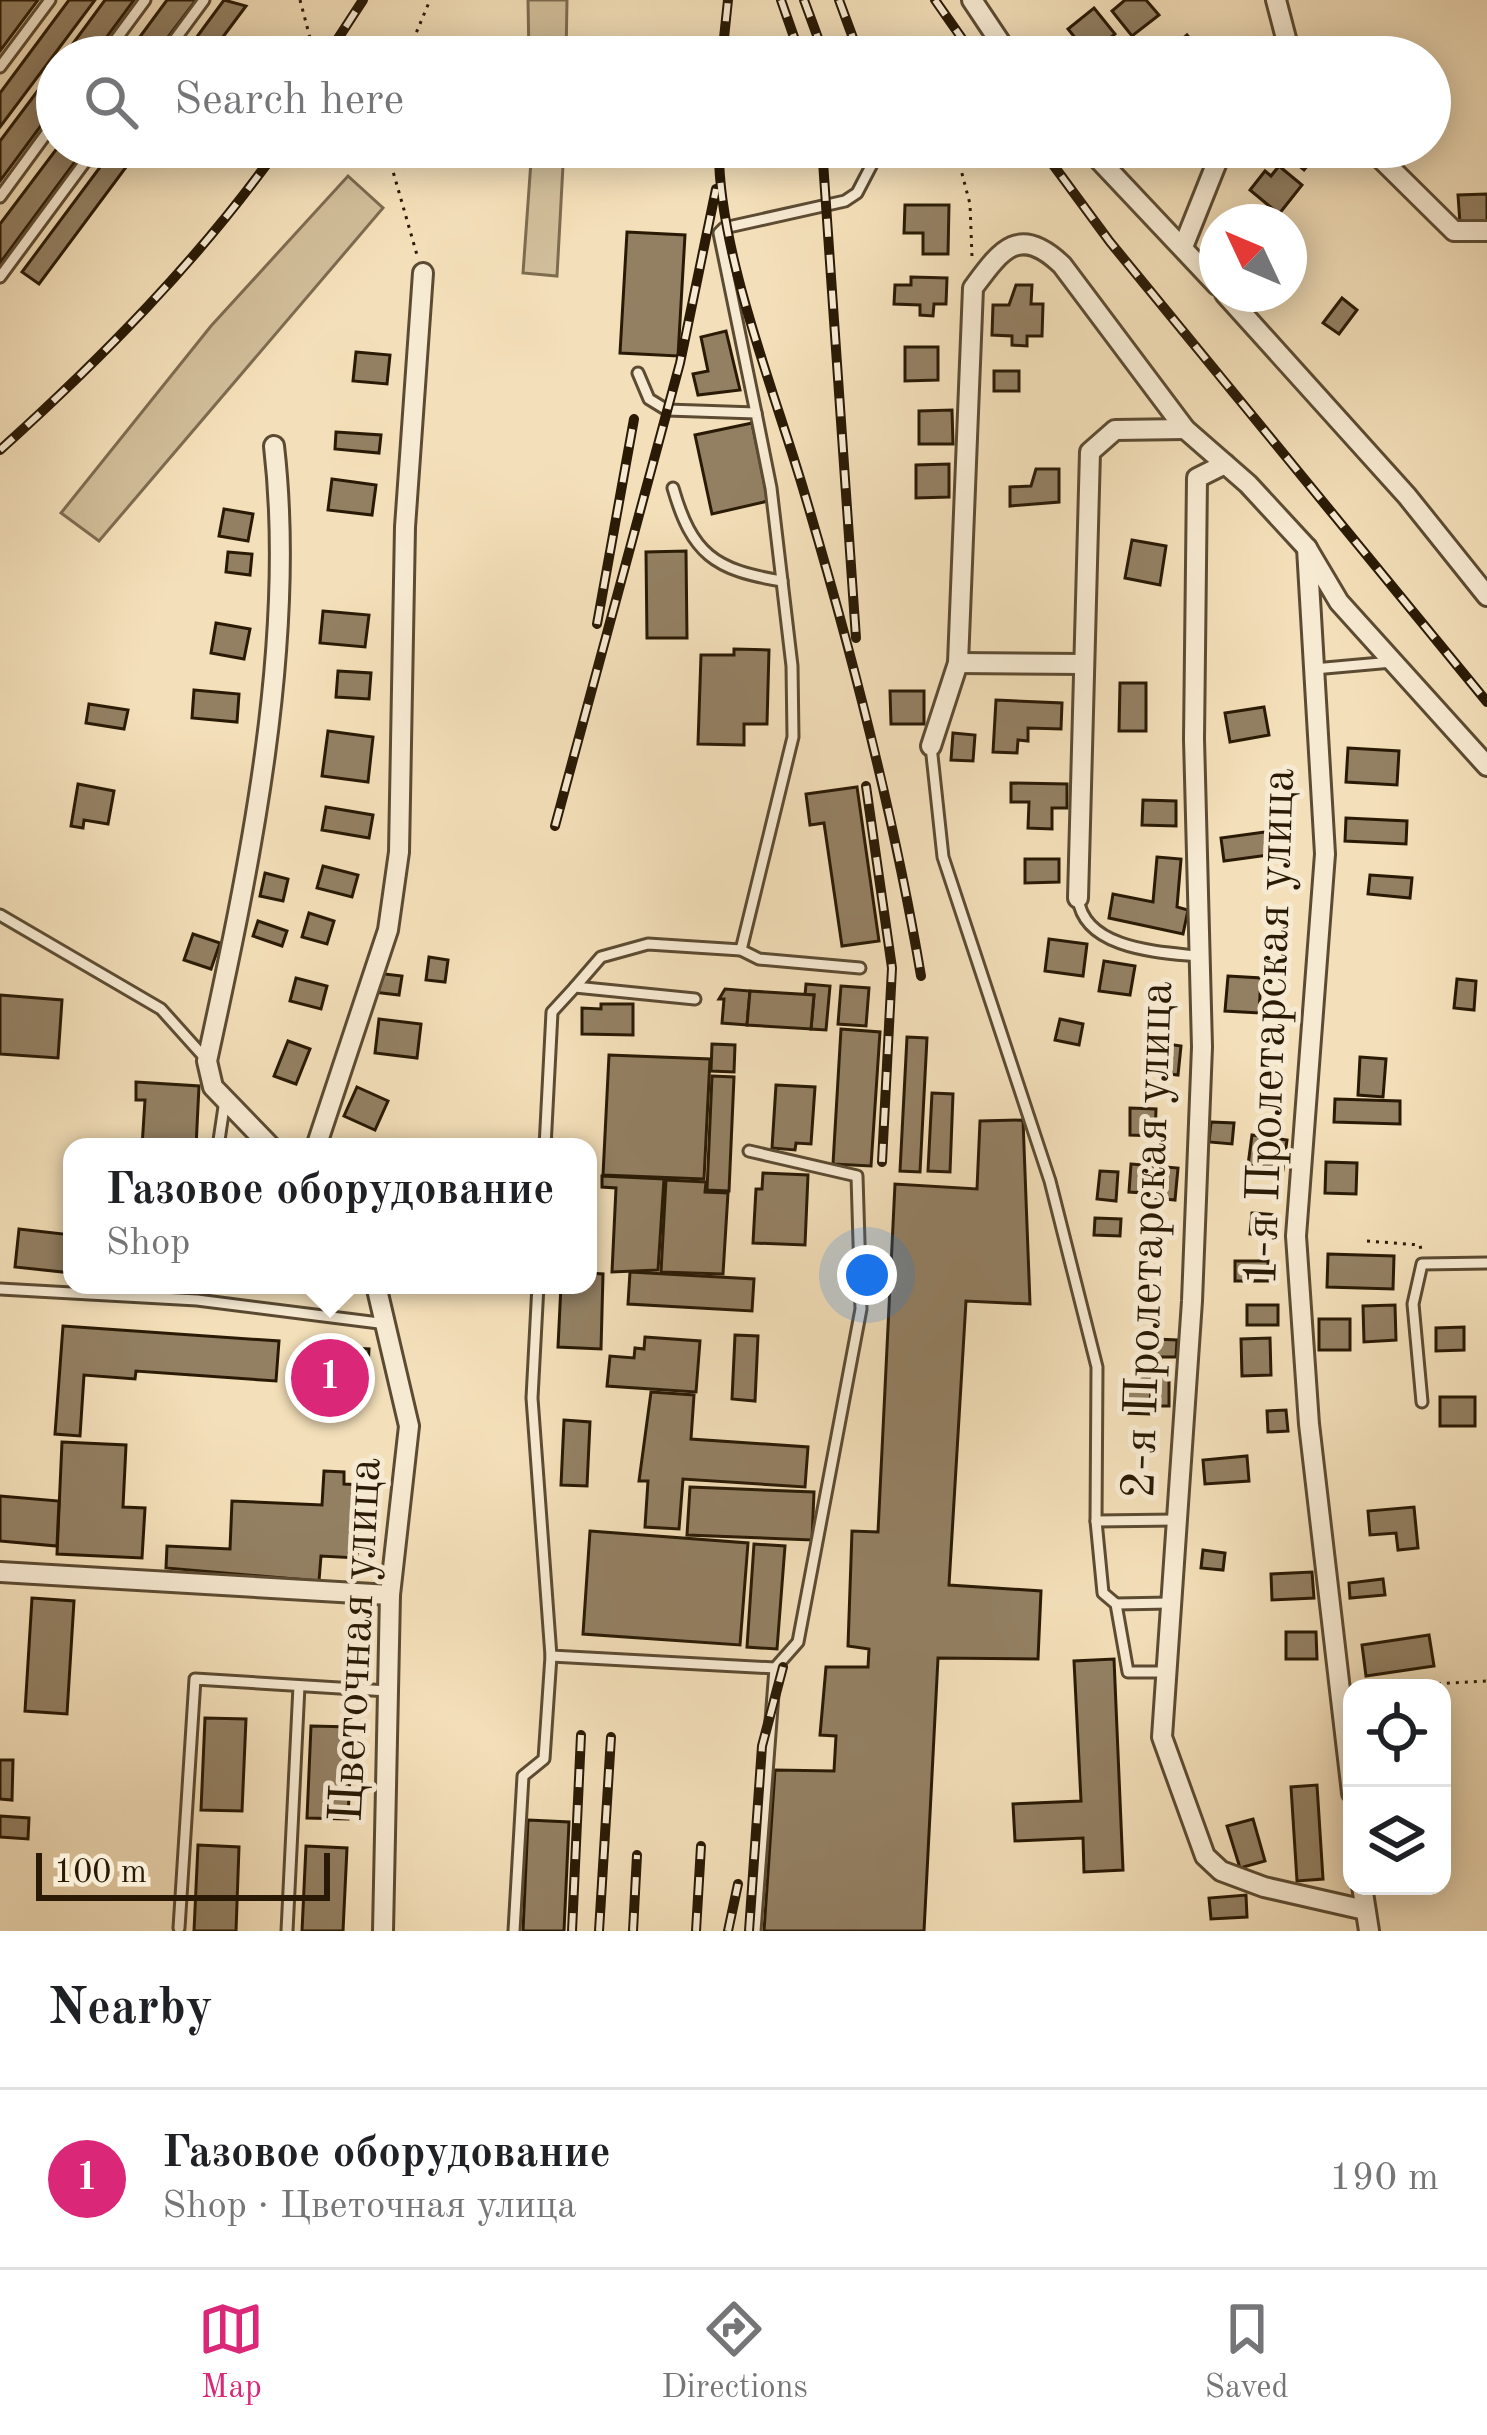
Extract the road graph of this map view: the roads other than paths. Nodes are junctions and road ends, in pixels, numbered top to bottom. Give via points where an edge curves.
1 (50, 0) edge
2 (145, 0) edge
3 (204, 0) edge
4 (973, 0) edge
5 (1276, 0) edge
6 (118, 36) edge
7 (177, 36) edge
8 (996, 36) edge
9 (1284, 36) edge
10 (0, 67) edge
11 (36, 148) edge
12 (80, 168) edge
13 (870, 168) edge
14 (1107, 168) edge
15 (1215, 168) edge
16 (1390, 168) edge
17 (0, 197) edge
18 (1487, 231) edge
19 (1183, 248) junction
20 (1199, 265) edge
21 (423, 272) road end
22 (0, 277) edge
23 (1241, 312) edge
24 (638, 373) dead end
25 (756, 412) junction
26 (1185, 429) junction
27 (274, 446) dead end
28 (1225, 464) junction
29 (673, 488) dead end
30 (1307, 548) junction
31 (782, 581) junction
32 (1487, 596) edge
33 (1398, 661) junction
34 (958, 663) junction
35 (1083, 664) junction
36 (1314, 669) junction
37 (931, 746) joint
38 (1487, 766) edge
39 (1078, 898) joint
40 (0, 915) edge
41 (741, 950) junction
42 (1200, 956) junction
43 (860, 968) dead end
44 (574, 987) junction
45 (695, 999) dead end
46 (207, 1060) junction
47 (225, 1100) junction
48 (219, 1138) edge
49 (262, 1138) edge
50 (319, 1138) edge
51 (545, 1138) edge
52 (749, 1150) dead end
53 (1487, 1263) edge
54 (0, 1288) edge
55 (63, 1292) edge
56 (98, 1294) edge
57 (198, 1294) edge
58 (379, 1294) edge
59 (538, 1294) edge
60 (197, 1300) junction
61 (387, 1324) junction
62 (1422, 1402) dead end
63 (1176, 1520) junction
64 (1096, 1521) junction
65 (0, 1572) edge
66 (389, 1595) junction
67 (1171, 1603) junction
68 (1115, 1604) junction
69 (551, 1656) junction
70 (776, 1668) junction
71 (1166, 1672) junction
72 (299, 1686) junction
73 (388, 1691) junction
74 (1351, 1787) edge
75 (1364, 1895) edge
76 (1365, 1910) junction
77 (179, 1928) edge
78 (287, 1931) edge
79 (383, 1931) edge
80 (514, 1931) edge
81 (755, 1931) edge
82 (1369, 1931) edge

1 - 10 lane
2 - 6 lane
3 - 7 lane
4 - 8 street
5 - 9 street
11 - 17 lane
12 - 22 lane
13 - 25 lane via 845,201 718,233
14 - 19 street
15 - 19 street
16 - 18 street via 1454,231
19 - 20 street
21 - 50 street via 405,527 399,852 388,930
23 - 32 street
24 - 25 lane via 649,399 667,410
25 - 31 lane
26 - 28 street
26 - 34 street via 1048,251 1006,248 974,289
26 - 35 street via 1115,430 1090,452
27 - 46 street via 283,523 263,758
28 - 30 street
28 - 42 street, 2-я Пролетарская улица via 1197,478
29 - 31 lane via 685,529 714,563
30 - 33 street via 1339,602
30 - 36 street, 1-я Пролетарская улица
31 - 41 lane via 793,737
33 - 36 lane
33 - 38 street
34 - 35 street
34 - 37 street
35 - 39 street
36 - 74 street, 1-я Пролетарская улица via 1325,854 1296,1236
37 - 64 lane via 943,857 1050,1181 1097,1367
39 - 42 lane via 1080,912 1105,936 1145,951
40 - 46 lane via 160,1009
41 - 43 lane via 759,959
41 - 44 lane via 648,944 601,957
42 - 63 street, 2-я Пролетарская улица via 1193,1280
44 - 45 lane
44 - 51 lane via 552,1012
46 - 47 street
47 - 48 lane
47 - 49 street
52 - 70 lane via 857,1176 861,1309 798,1642
53 - 62 lane via 1422,1264 1413,1304
54 - 55 lane
56 - 60 lane
57 - 60 lane
58 - 61 street, Цветочная улица
59 - 69 lane via 532,1398
60 - 61 lane
61 - 66 street, Цветочная улица via 409,1426
63 - 64 lane
63 - 67 street, 2-я Пролетарская улица
64 - 68 lane via 1102,1593
65 - 66 street
66 - 73 street, Цветочная улица
67 - 68 lane
67 - 71 street, 2-я Пролетарская улица
68 - 71 lane via 1128,1672
69 - 70 lane
69 - 80 lane via 544,1760 523,1775
70 - 81 lane
71 - 76 street, 2-я Пролетарская улица via 1162,1737 1205,1856 1264,1887
72 - 73 lane
72 - 77 lane via 195,1679
72 - 78 lane
73 - 79 street, Цветочная улица
75 - 76 street
76 - 82 street

